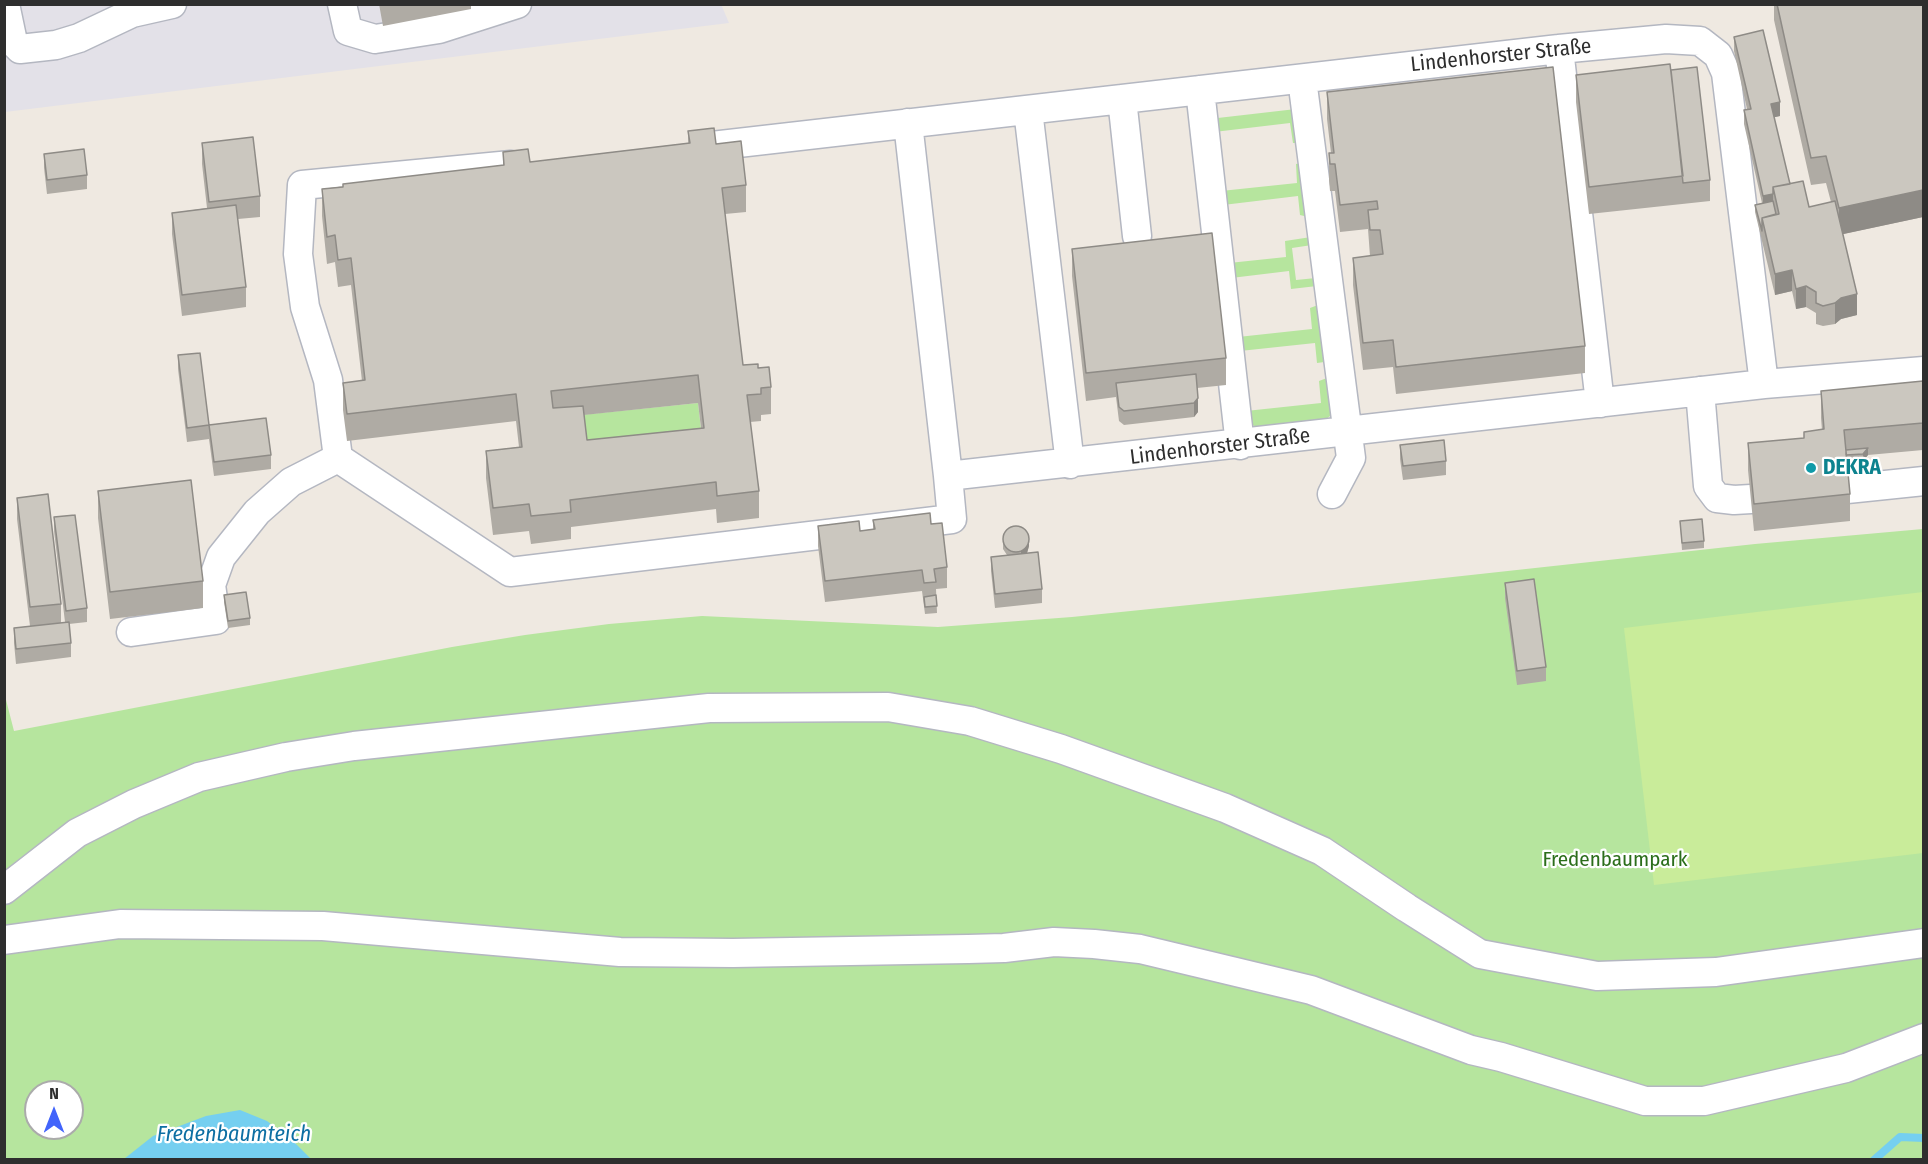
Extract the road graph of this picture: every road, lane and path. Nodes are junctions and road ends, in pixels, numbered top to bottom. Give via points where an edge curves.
1 (5, 4) edge
2 (172, 4) edge
3 (342, 4) edge
4 (517, 4) edge
5 (111, 13) edge
6 (1559, 49) junction
7 (1302, 79) junction
8 (1200, 90) junction
9 (1122, 99) junction
10 (1028, 110) junction
11 (908, 123) junction
12 (674, 150) edge
13 (534, 163) edge
14 (1137, 236) dead end
15 (1923, 371) edge
16 (1764, 384) junction
17 (1700, 392) junction
18 (1600, 403) junction
19 (1348, 432) junction
20 (1240, 445) junction
21 (338, 458) junction
22 (1070, 464) junction
23 (948, 476) junction
24 (1923, 481) edge
25 (1847, 489) edge
26 (1332, 494) dead end
27 (1751, 499) edge
28 (131, 632) dead end
29 (4, 890) edge
30 (4, 940) edge
31 (1923, 943) edge
32 (1923, 1038) edge

1 - 5 lane via 13,42 20,49 79,38
2 - 5 lane via 132,13
3 - 4 lane via 348,31 375,39 438,29
6 - 7 lane, Lindenhorster Straße
6 - 16 lane, Lindenhorster Straße via 1683,39 1701,41 1718,55 1726,73
6 - 18 lane
7 - 8 lane, Lindenhorster Straße
7 - 19 lane
8 - 9 lane, Lindenhorster Straße
8 - 20 lane
9 - 10 lane, Lindenhorster Straße
9 - 14 lane
10 - 11 lane, Lindenhorster Straße
10 - 22 lane
11 - 12 lane, Lindenhorster Straße
11 - 23 lane
13 - 21 lane via 302,184 298,254 305,307 328,380
15 - 16 lane, Lindenhorster Straße
16 - 17 lane, Lindenhorster Straße
17 - 18 lane, Lindenhorster Straße
17 - 27 lane via 1708,486 1717,498
18 - 19 lane, Lindenhorster Straße
19 - 20 lane, Lindenhorster Straße
19 - 26 lane via 1351,458
20 - 22 lane, Lindenhorster Straße
21 - 23 lane via 510,572 952,519
21 - 28 lane via 291,482 257,512 221,557 211,585 216,620
22 - 23 lane, Lindenhorster Straße
24 - 25 lane
29 - 31 lane via 77,833 134,804 199,777 286,757 354,746 709,708 888,707 970,721 1225,808 1322,851 1480,954 1597,976 1716,972
30 - 32 lane via 132,924 323,926 620,952 1094,944 1140,949 1311,990 1472,1050 1645,1101 1704,1101 1846,1068

